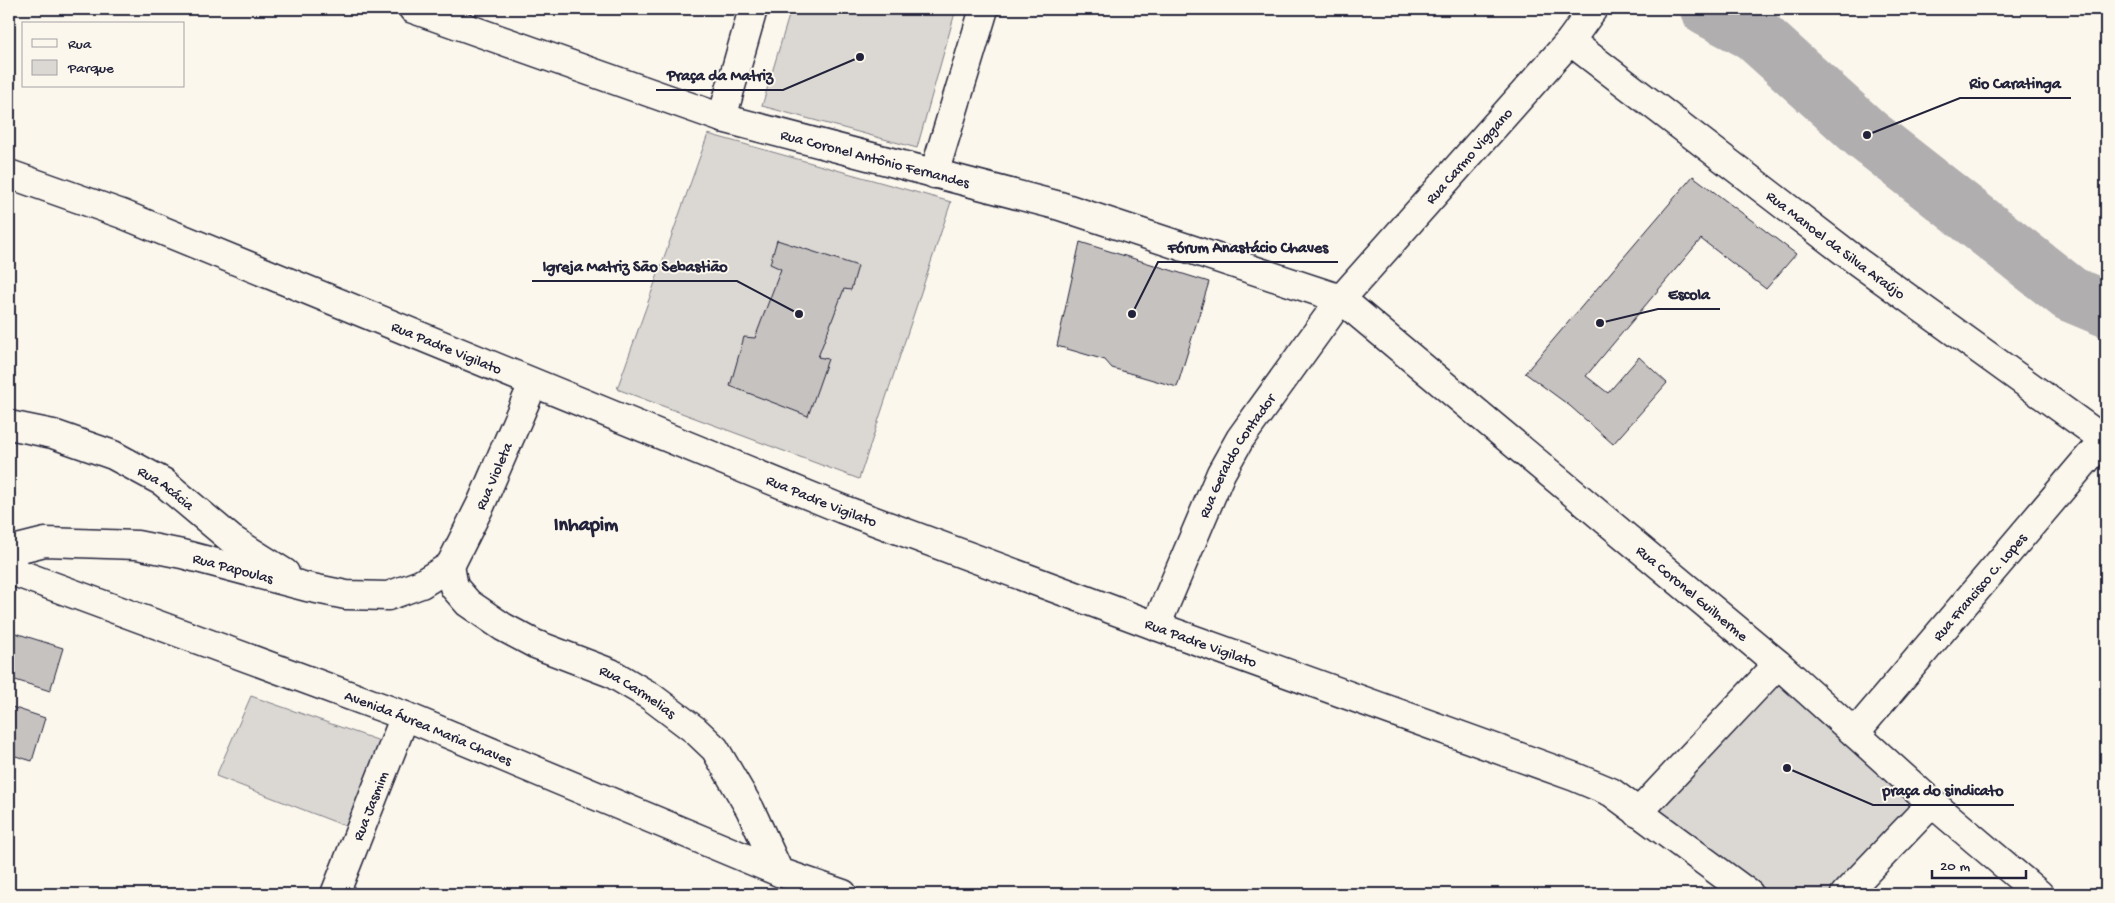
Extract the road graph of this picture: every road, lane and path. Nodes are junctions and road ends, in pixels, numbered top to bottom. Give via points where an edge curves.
1 (413, 9) edge
2 (753, 9) edge
3 (984, 9) edge
4 (1593, 9) edge
5 (1570, 41) junction
6 (722, 118) junction
7 (9, 174) edge
8 (934, 174) junction
9 (1341, 299) junction
10 (533, 384) junction
11 (9, 425) edge
12 (2105, 440) edge
13 (9, 551) edge
14 (450, 566) junction
15 (9, 570) edge
16 (307, 587) junction
17 (1156, 626) junction
18 (1778, 664) junction
19 (405, 716) junction
20 (1855, 733) junction
21 (1932, 802) junction
22 (1638, 813) junction
23 (779, 872) junction
24 (335, 894) edge
25 (843, 894) edge
26 (1749, 894) edge
27 (1845, 894) edge
28 (2039, 894) edge

1 - 6 street, Rua Coronel Antônio Fernandes
2 - 6 street
3 - 8 street
4 - 5 street, Rua Carmo Viggano
5 - 9 street, Rua Carmo Viggano
5 - 12 street, Rua Manoel da Silva Araújo via 1858,262
6 - 8 street, Rua Coronel Antônio Fernandes
7 - 10 street, Rua Padre Vigilato via 122,214
8 - 9 street, Rua Coronel Antônio Fernandes via 1060,206
9 - 17 street, Rua Geraldo Contador via 1240,438 1221,473
9 - 18 street, Rua Coronel Guilherme
10 - 14 street, Rua Violeta
10 - 17 street, Rua Padre Vigilato via 842,509
11 - 16 street, Rua Acácia via 53,434 113,455 163,482 231,539
12 - 20 street, Rua Francisco C. Lopes
13 - 16 street, Rua Papoulas via 45,542 137,545
14 - 16 street, Rua Papoulas via 421,584 388,596 346,595
14 - 23 street, Rua Carmelias via 454,587 468,603 535,644 611,673 650,696 695,730 715,749 750,809
15 - 19 street, Avenida Áurea Maria Chaves
17 - 22 street, Rua Padre Vigilato via 1575,777 1611,792
18 - 20 street, Rua Coronel Guilherme
18 - 22 street
19 - 23 street, Avenida Áurea Maria Chaves
19 - 24 street, Rua Jasmim
20 - 21 street, Rua Coronel Guilherme
21 - 27 street
21 - 28 street, Rua Coronel Guilherme
22 - 26 street, Rua Padre Vigilato
23 - 25 street, Avenida Áurea Maria Chaves

